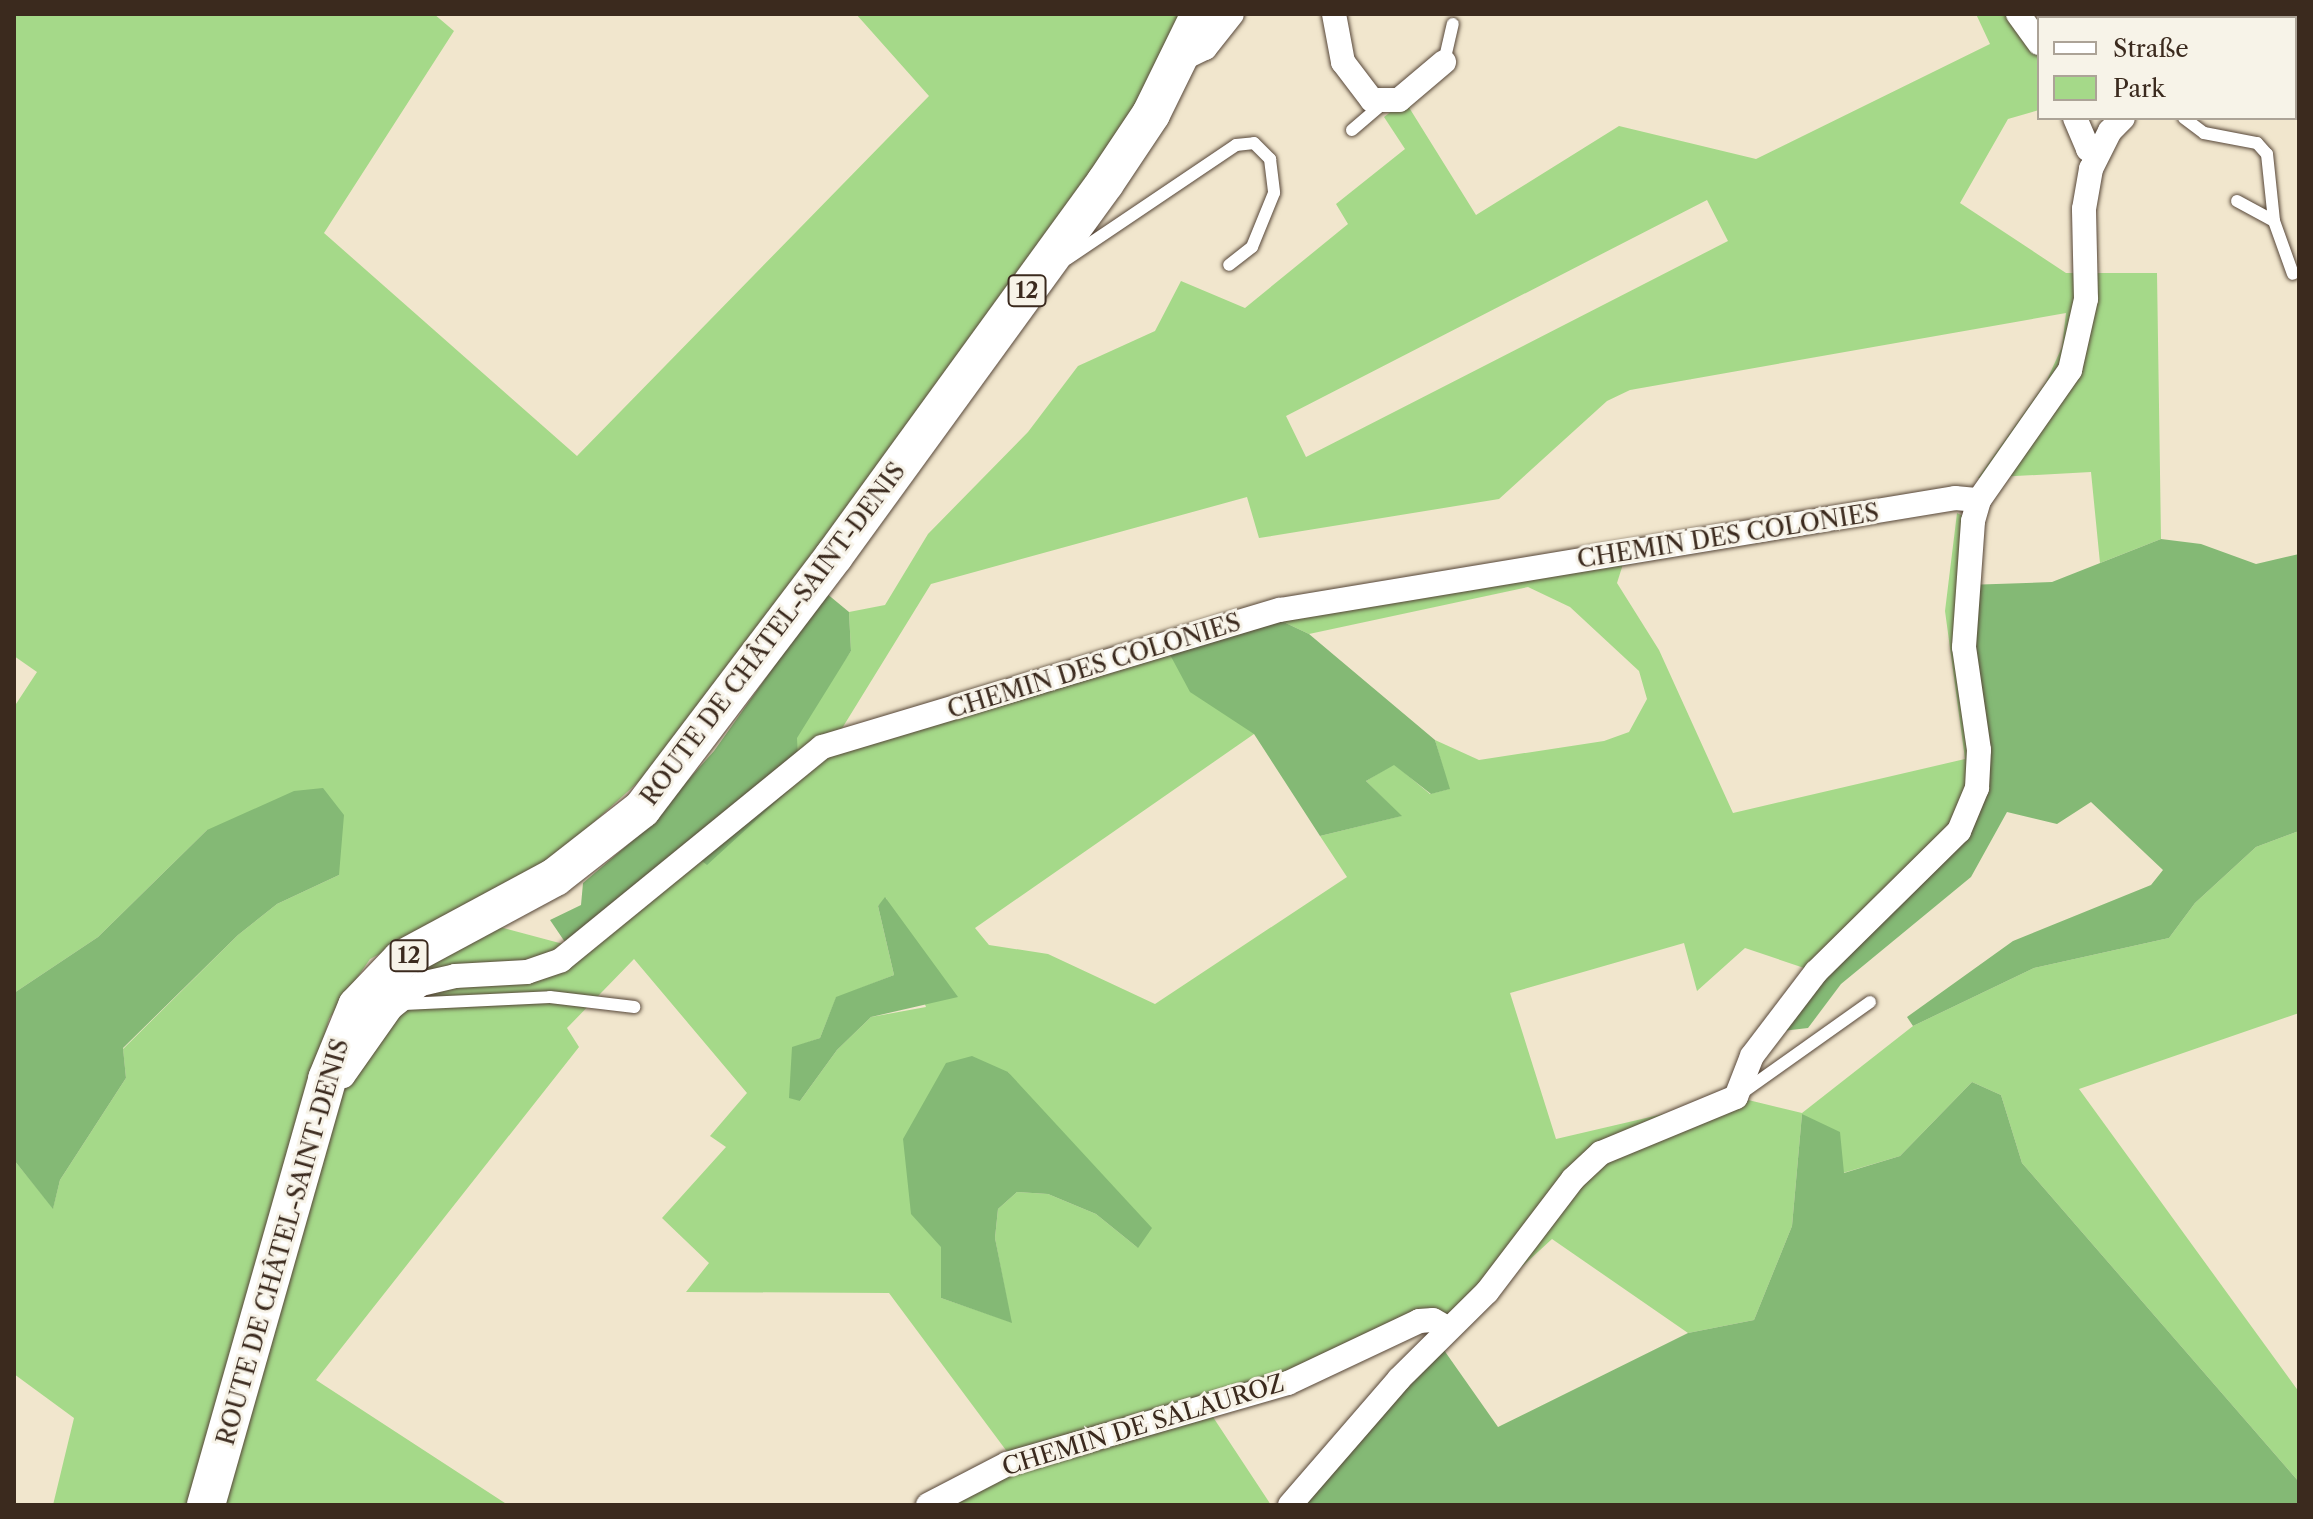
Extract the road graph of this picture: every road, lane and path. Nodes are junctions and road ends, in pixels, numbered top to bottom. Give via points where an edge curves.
1 (1200, 14) edge
2 (1232, 14) edge
3 (1334, 14) edge
4 (2018, 14) edge
5 (1453, 24) dead end
6 (2037, 40) edge
7 (1180, 60) junction
8 (1444, 62) joint
9 (1386, 101) junction
10 (2076, 120) edge
11 (2122, 120) edge
12 (2187, 120) edge
13 (1352, 130) dead end
14 (2097, 156) junction
15 (2237, 201) dead end
16 (2274, 221) junction
17 (1229, 265) dead end
18 (2293, 274) dead end
19 (1037, 278) junction
20 (1979, 500) junction
21 (1870, 1002) dead end
22 (393, 1006) junction
23 (634, 1007) dead end
24 (327, 1079) junction
25 (1736, 1097) junction
26 (1447, 1328) junction
27 (206, 1505) edge
28 (928, 1505) edge
29 (1290, 1505) edge

1 - 7 main road, ROUTE DE CHÂTEL-SAINT-DENIS / 12
2 - 7 street via 1205,48
3 - 9 street via 1343,62 1372,100
4 - 6 street
5 - 8 lane
7 - 19 main road, ROUTE DE CHÂTEL-SAINT-DENIS / 12 via 1151,114
8 - 9 street via 1399,100
9 - 13 lane
10 - 14 street via 2088,149
11 - 14 street
12 - 16 lane via 2204,133 2257,143 2267,154
14 - 20 street via 2084,209 2086,299 2070,370
15 - 16 lane
16 - 18 lane
17 - 19 lane via 1252,247 1274,193 1270,159 1254,143 1236,145
19 - 24 main road, ROUTE DE CHÂTEL-SAINT-DENIS / 12 via 642,809 555,877 401,960 357,1006
20 - 22 street, CHEMIN DES COLONIES via 1955,498 1280,610 822,747 561,960 527,972 455,976 421,984
20 - 25 street via 1964,647 1979,750 1977,788 1959,831 1816,972 1752,1056
21 - 25 lane
22 - 23 lane via 434,999 550,997
22 - 24 street, CHEMIN DES COLONIES via 343,1076
24 - 27 main road, ROUTE DE CHÂTEL-SAINT-DENIS / 12
25 - 26 street via 1601,1153 1573,1179 1487,1292
26 - 28 street, CHEMIN DE SALAUROZ via 1433,1320 1419,1321 1288,1383 1007,1464
26 - 29 street

